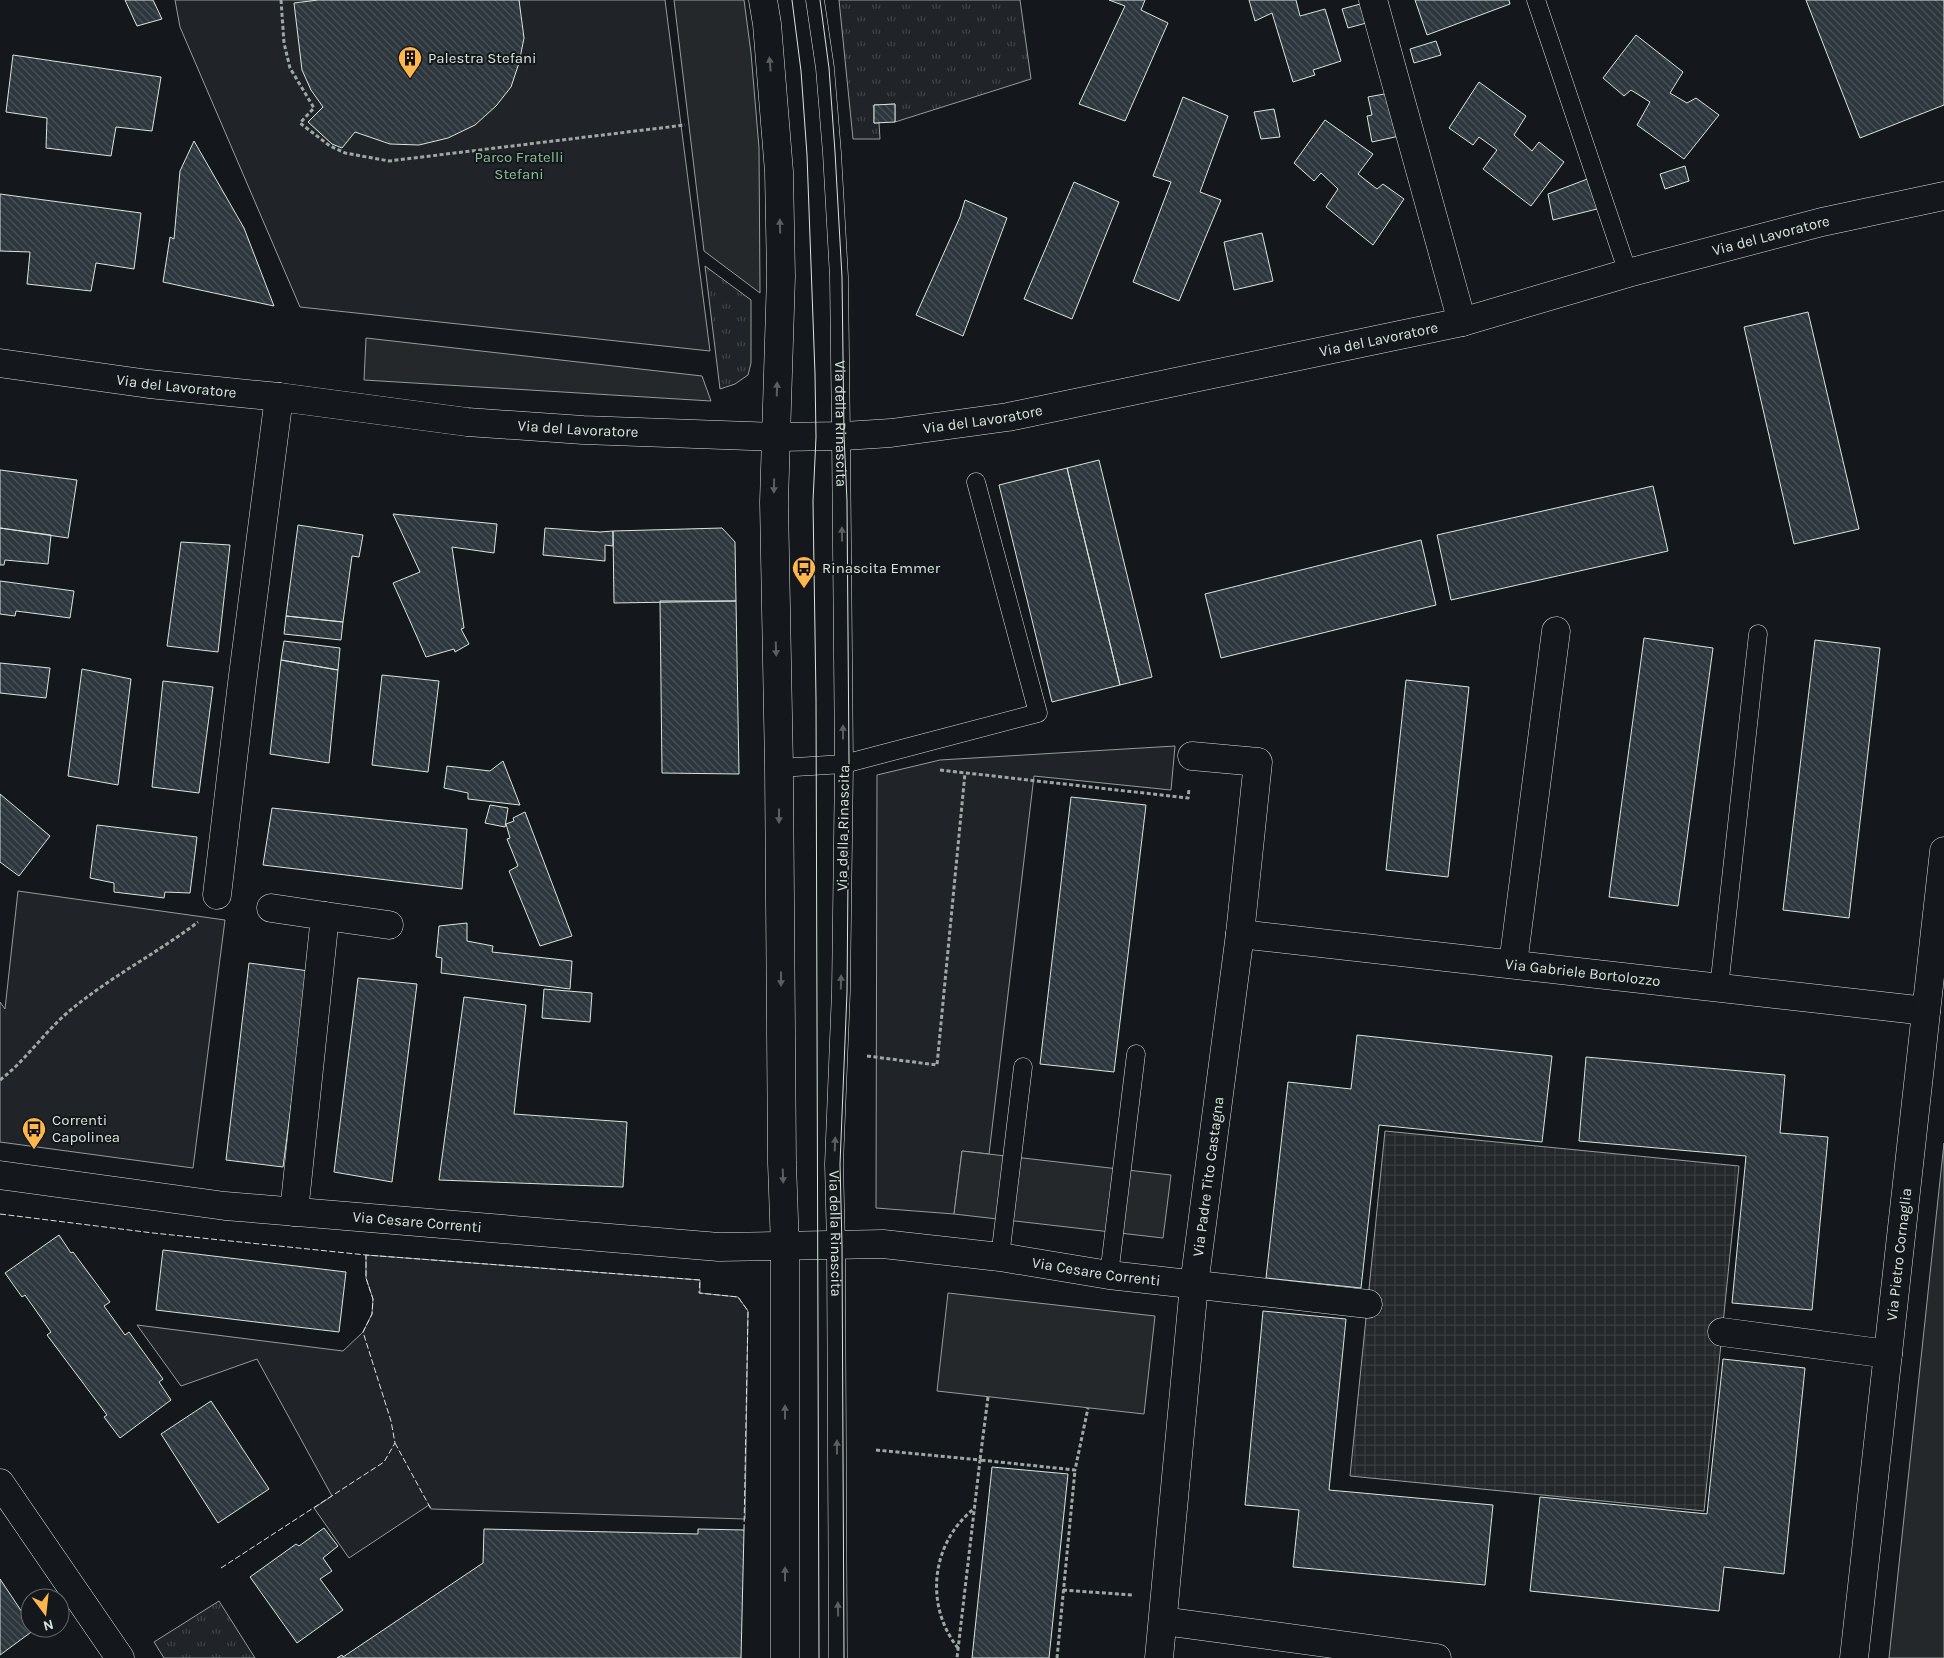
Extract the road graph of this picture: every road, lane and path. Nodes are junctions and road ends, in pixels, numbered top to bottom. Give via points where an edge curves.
1 (281, 0) edge
2 (762, 0) edge
3 (815, 0) edge
4 (1373, 0) edge
5 (1536, 0) edge
6 (685, 125) dead end
7 (1944, 196) edge
8 (1628, 273) junction
9 (1462, 322) junction
10 (0, 363) edge
11 (279, 398) junction
12 (842, 436) junction
13 (775, 437) junction
14 (976, 482) dead end
15 (1556, 631) dead end
16 (1758, 634) dead end
17 (1192, 756) joint
18 (844, 764) junction
19 (779, 768) junction
20 (933, 770) dead end
21 (965, 773) junction
22 (1944, 851) edge
23 (217, 895) joint
24 (271, 908) dead end
25 (325, 916) junction
26 (389, 925) dead end
27 (1240, 934) junction
28 (1513, 964) junction
29 (1719, 988) junction
30 (1926, 1011) junction
31 (1136, 1054) dead end
32 (860, 1055) dead end
33 (1023, 1067) dead end
34 (0, 1080) edge
35 (0, 1175) edge
36 (294, 1212) junction
37 (836, 1245) junction
38 (785, 1247) junction
39 (1000, 1257) junction
40 (1109, 1275) junction
41 (1194, 1285) junction
42 (1368, 1304) dead end
43 (1722, 1332) dead end
44 (1888, 1354) junction
45 (988, 1397) dead end
46 (1088, 1408) dead end
47 (876, 1450) dead end
48 (980, 1460) junction
49 (1075, 1470) junction
50 (0, 1483) edge
51 (975, 1508) junction
52 (1064, 1590) junction
53 (1138, 1595) dead end
54 (1163, 1621) junction
55 (958, 1649) junction
56 (1403, 1656) edge
57 (120, 1658) edge
58 (785, 1658) edge
59 (838, 1658) edge
60 (957, 1658) edge
61 (1057, 1658) edge
62 (1159, 1658) edge
63 (1437, 1658) edge
64 (1854, 1658) edge

1 - 6 path via 284,43 290,68 314,108 300,123 345,153 389,161
13 -> 2 street via 780,309 779,172 767,24
3 - 12 lane, Via della Rinascita via 832,153 839,277
4 - 9 street
5 - 8 lane
7 - 8 street, Via del Lavoratore via 1822,222
8 - 9 street, Via del Lavoratore
9 - 12 street, Via del Lavoratore via 1008,417
10 - 11 street, Via del Lavoratore
11 - 13 street, Via del Lavoratore via 467,422
11 - 23 street
12 - 13 street, Via del Lavoratore
18 -> 12 lane, Via della Rinascita
13 -> 19 street
14 - 18 lane via 1038,713
15 - 28 street
16 - 29 lane
17 - 21 path via 1188,798
17 - 27 street, Via Padre Tito Castagna via 1258,762
18 - 19 lane
37 -> 18 lane, Via della Rinascita via 834,1164 841,991
19 -> 38 street
20 - 21 path
21 - 32 path via 938,1065
22 - 30 street, Via Pietro Cornaglia
23 - 34 path via 212,914 68,1012
24 - 25 street
25 - 26 street
25 - 36 street
27 - 28 street, Via Gabriele Bortolozzo
27 - 41 street, Via Padre Tito Castagna
28 - 29 street, Via Gabriele Bortolozzo
29 - 30 street, Via Gabriele Bortolozzo
30 - 44 street, Via Pietro Cornaglia
31 - 40 lane
33 - 39 lane
35 - 36 street, Via Cesare Correnti via 225,1206
36 - 38 street, Via Cesare Correnti via 719,1247
37 - 38 street, Via Cesare Correnti
37 - 39 street, Via Cesare Correnti via 883,1244
59 -> 37 lane, Via della Rinascita
58 -> 38 street
39 - 40 street, Via Cesare Correnti
40 - 41 street, Via Cesare Correnti
41 - 42 street, Via Cesare Correnti
41 - 54 street, Via Padre Tito Castagna
43 - 44 street
44 - 64 street, Via Pietro Cornaglia
45 - 48 path
46 - 49 path
47 - 48 path
48 - 49 path
48 - 51 path
49 - 52 path
50 - 57 street
51 - 55 path
51 - 55 path via 956,1525 948,1538 936,1581 941,1617 947,1635
52 - 53 path
52 - 61 path
54 - 56 street
54 - 62 street, Via Padre Tito Castagna
55 - 60 path
56 - 63 street

